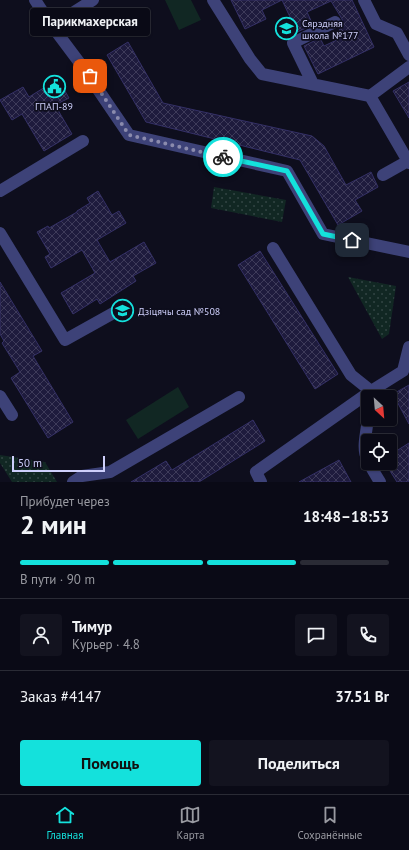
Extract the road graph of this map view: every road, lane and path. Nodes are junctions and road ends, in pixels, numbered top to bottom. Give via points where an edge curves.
1 (35, 0) edge
2 (93, 0) edge
3 (213, 0) edge
4 (364, 0) edge
5 (335, 22) dead end
6 (52, 26) junction
7 (409, 55) edge
8 (409, 67) edge
9 (313, 84) junction
10 (370, 96) junction
11 (83, 141) dead end
12 (408, 162) edge
13 (383, 175) dead end
14 (0, 190) edge
15 (0, 233) edge
16 (273, 248) dead end
17 (409, 252) edge
18 (126, 306) dead end
19 (409, 347) edge
20 (367, 390) edge
21 (377, 390) edge
22 (0, 396) edge
23 (239, 398) dead end
24 (361, 401) edge
25 (12, 415) dead end
26 (367, 426) edge
27 (73, 482) edge
28 (261, 482) edge
29 (380, 482) edge

1 - 6 lane
2 - 6 lane
3 - 9 lane via 262,74
4 - 7 lane via 376,24 397,33
5 - 9 lane via 293,43
6 - 17 lane via 129,135 287,171 323,234
8 - 10 lane
9 - 10 lane
10 - 12 lane
11 - 14 lane
12 - 13 lane
15 - 18 lane via 65,340
16 - 20 lane via 351,375
19 - 21 lane via 403,371
22 - 25 lane
23 - 27 lane via 110,472 82,476
24 - 28 lane via 256,472
26 - 29 lane via 365,458

